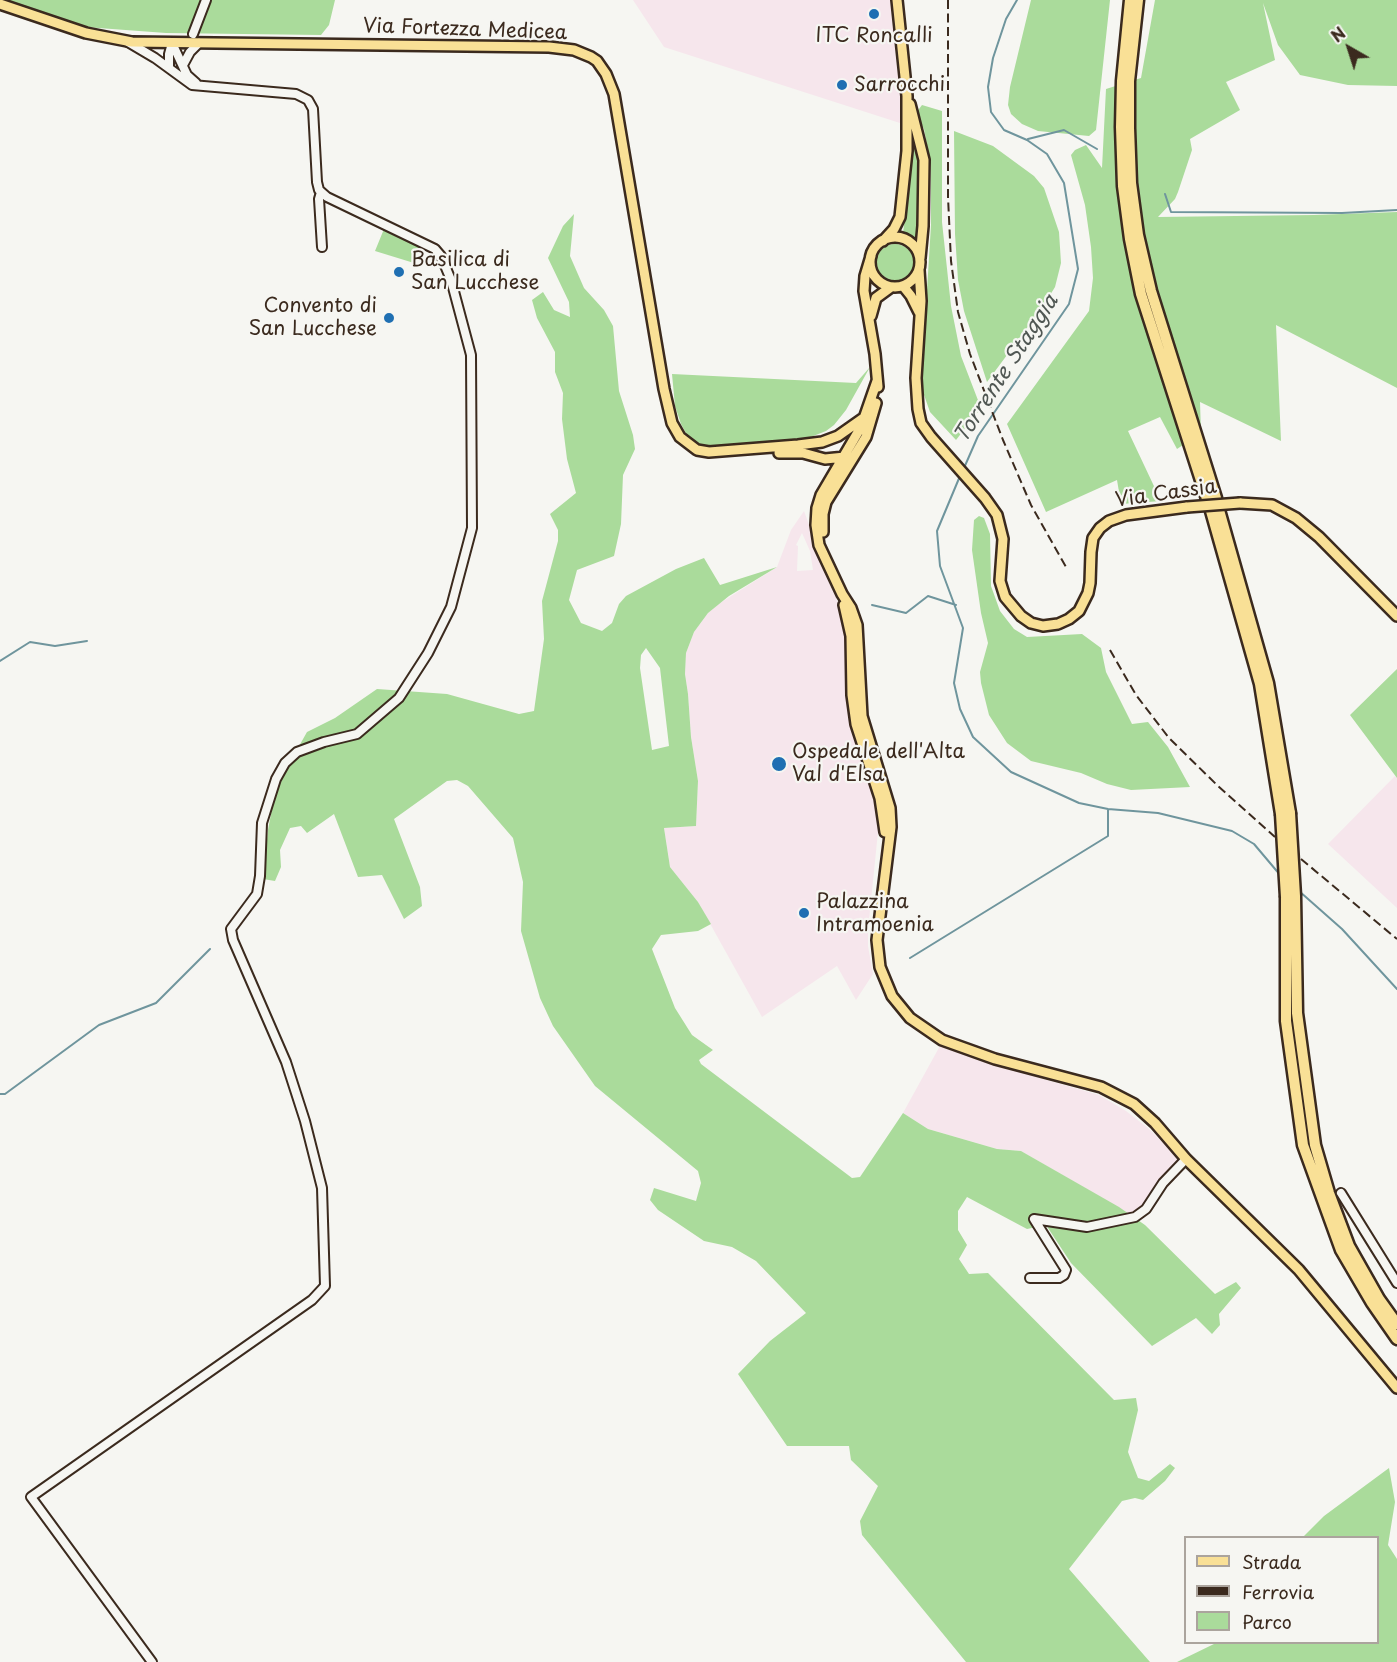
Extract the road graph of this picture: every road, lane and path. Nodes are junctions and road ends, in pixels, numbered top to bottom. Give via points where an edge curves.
1 (206, 0) edge
2 (896, 0) edge
3 (1130, 0) edge
4 (1138, 0) edge
5 (0, 4) edge
6 (194, 34) dead end
7 (127, 41) junction
8 (172, 43) junction
9 (199, 43) junction
10 (183, 65) junction
11 (169, 68) junction
12 (202, 86) junction
13 (907, 96) junction
14 (321, 192) junction
15 (883, 241) junction
16 (322, 247) dead end
17 (871, 256) junction
18 (920, 258) junction
19 (919, 270) junction
20 (903, 286) junction
21 (891, 287) junction
22 (920, 316) junction
23 (870, 322) junction
24 (877, 381) junction
25 (866, 415) junction
26 (870, 426) junction
27 (697, 450) junction
28 (844, 457) junction
29 (821, 459) junction
30 (831, 477) junction
31 (1215, 511) dead end
32 (825, 557) junction
33 (842, 594) junction
34 (1397, 615) edge
35 (885, 862) junction
36 (1291, 897) junction
37 (1185, 1159) junction
38 (1341, 1193) dead end
39 (1030, 1278) dead end
40 (1397, 1283) edge
41 (1397, 1324) edge
42 (1397, 1339) edge
43 (1397, 1388) edge
44 (152, 1662) edge

1 - 6 street
2 - 13 main road, Via Cassia
3 - 4 highway via 1121,127 1130,238 1148,316 1211,498 1150,291 1138,235 1129,128 1129,81
5 - 7 main road, Via Fortezza Medicea via 86,33
7 - 8 main road, Via Fortezza Medicea
7 - 11 street
8 - 9 main road, Via Fortezza Medicea
8 - 10 street
8 - 11 street
9 - 10 street
9 - 27 main road, Via Fortezza Medicea via 549,47 574,50 594,59 609,79 616,103 670,417 680,437
10 - 12 street via 190,79
11 - 12 street via 189,83
12 - 14 street via 299,95 308,100 313,109 317,182
13 - 15 main road, Via Cassia via 907,152 900,217
13 - 18 main road, Via Cassia via 924,160
14 - 16 street
14 - 44 street via 423,242 441,256 471,355 472,528 451,607 399,698 357,734 297,752 285,763 262,823 257,894 231,929 286,1062 305,1121 322,1188 326,1286 312,1300 31,1497
15 - 17 main road, Via Cassia
15 - 18 main road via 898,237 906,240
17 - 21 main road via 872,272
17 - 23 main road via 864,291
18 - 19 main road, Via Cassia
19 - 20 main road
19 - 22 main road, Via Cassia
20 - 21 main road
20 - 22 main road
21 - 23 main road via 874,301
22 - 34 main road, Via Cassia, bridge via 916,378 921,423 997,515 1003,534 1000,581 1005,597 1031,623 1058,624 1078,611 1088,593 1093,538 1109,520 1240,503 1272,505 1288,512 1319,537
23 - 24 main road
24 - 25 main road
24 - 26 main road
25 - 27 main road via 843,434 822,442 722,452
25 - 28 main road
26 - 28 main road via 850,455
26 - 32 main road via 826,502 822,528
27 - 29 main road via 715,456 798,452
28 - 29 main road
28 - 30 main road
29 - 30 main road
30 - 32 main road via 817,512 818,541
31 - 36 highway, bridge via 1268,683
32 - 33 main road
33 - 35 main road via 850,631 857,729 882,805
33 - 35 main road via 858,629 863,724 890,808
35 - 37 main road via 879,961 892,996 910,1018 942,1040 962,1048 1101,1087 1134,1104
36 - 41 highway via 1298,1013 1316,1144 1349,1246
36 - 42 highway via 1286,1021 1303,1145 1341,1250
37 - 39 street via 1146,1209 1135,1217 1087,1227 1034,1219 1066,1270 1059,1278
37 - 43 main road via 1299,1270
38 - 40 street

